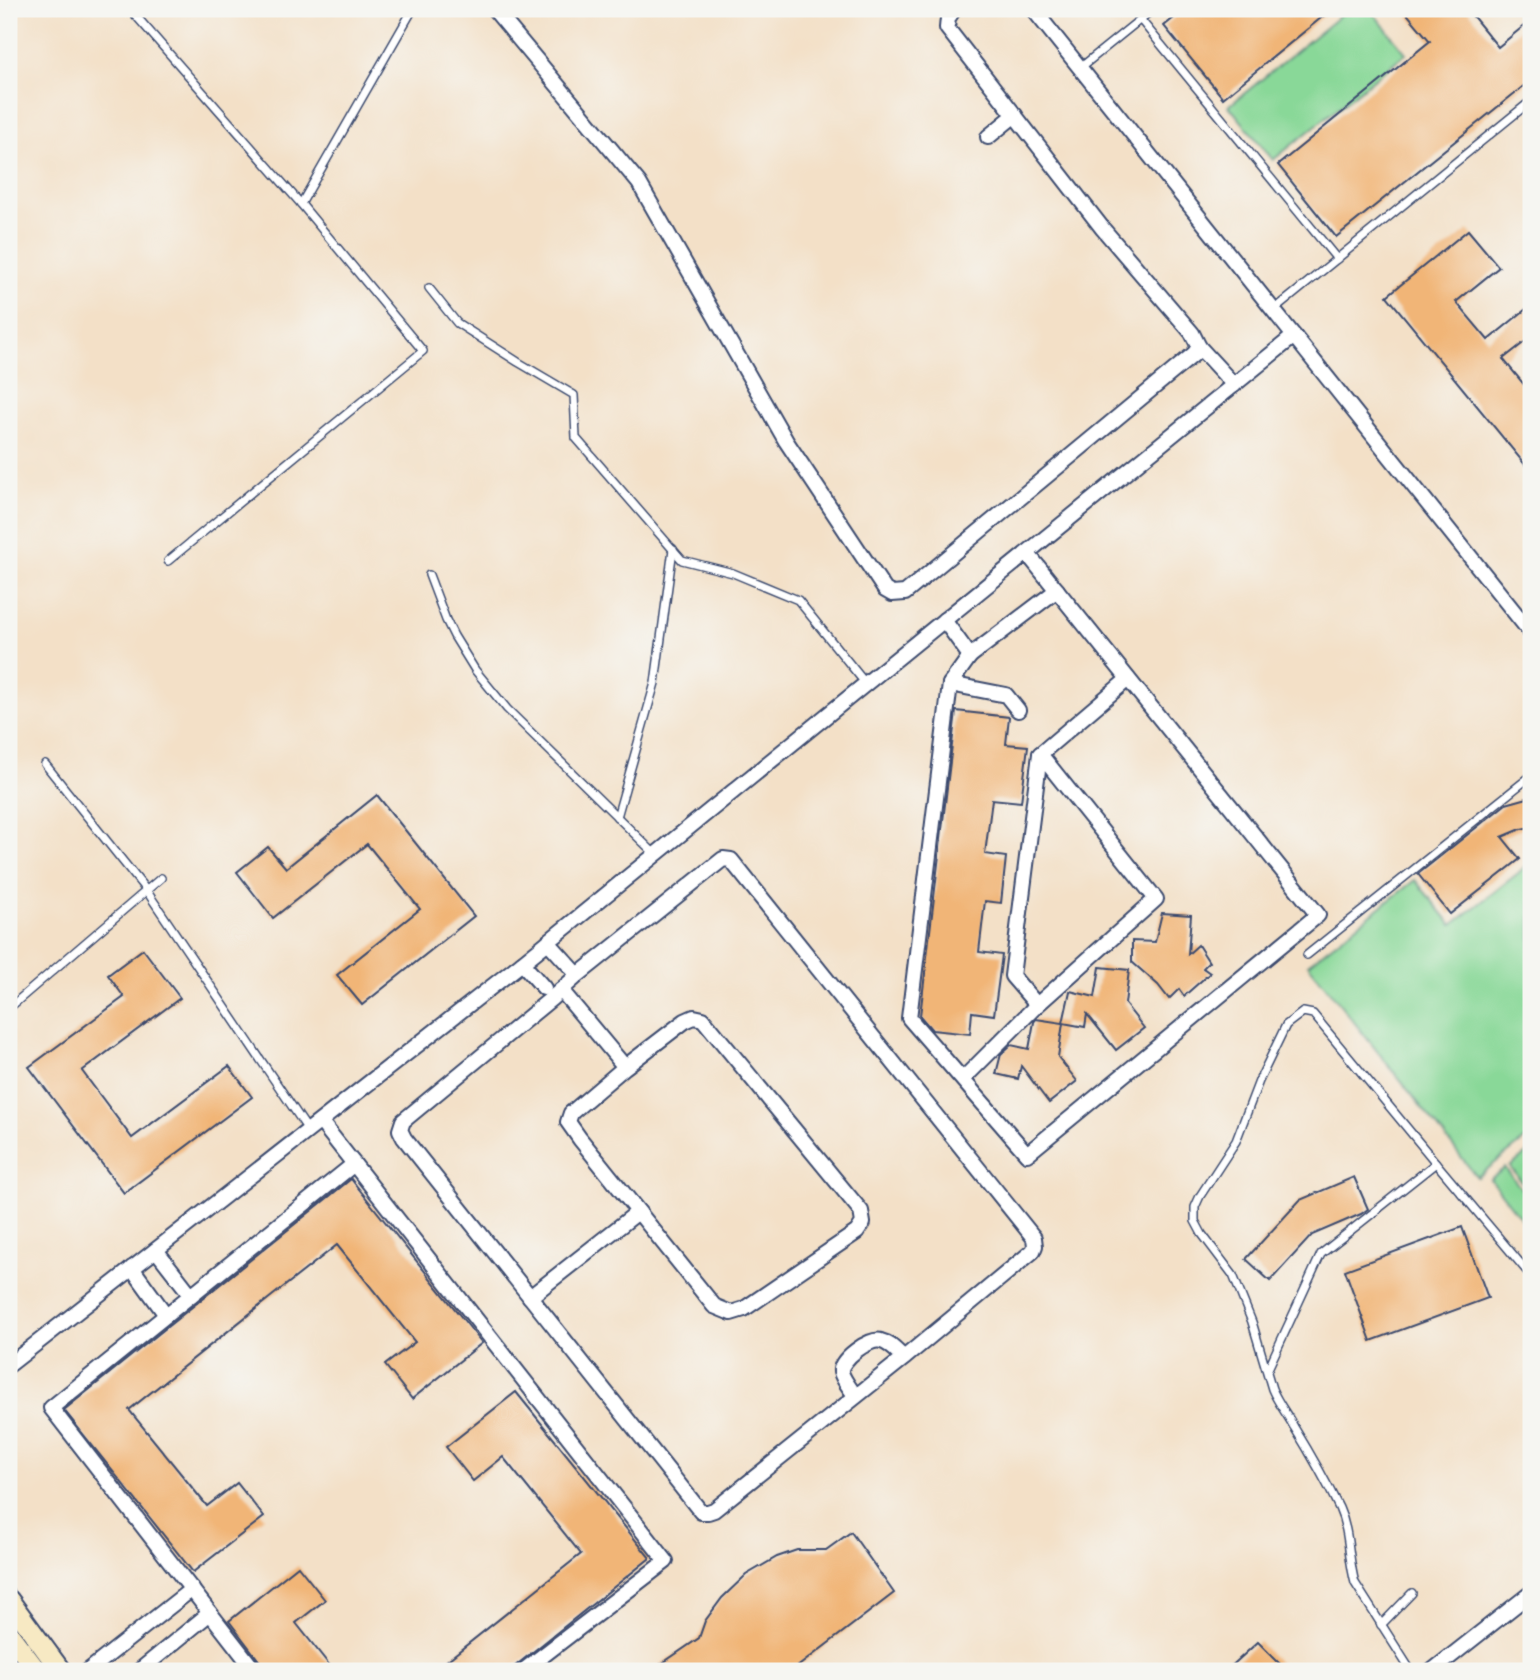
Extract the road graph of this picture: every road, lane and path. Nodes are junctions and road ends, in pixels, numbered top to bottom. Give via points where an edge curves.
1 (130, 9) edge
2 (413, 9) edge
3 (494, 9) edge
4 (954, 9) edge
5 (1054, 9) edge
6 (1153, 9) edge
7 (1038, 14) edge
8 (1140, 19) junction
9 (1080, 68) junction
10 (1531, 101) edge
11 (1014, 115) junction
12 (988, 137) dead end
13 (301, 204) junction
14 (1337, 259) junction
15 (429, 288) dead end
16 (1274, 310) junction
17 (1294, 336) junction
18 (1199, 347) junction
19 (1234, 385) junction
20 (673, 549) junction
21 (1027, 553) junction
22 (168, 561) dead end
23 (429, 575) dead end
24 (1057, 590) junction
25 (944, 620) junction
26 (1531, 632) edge
27 (971, 656) junction
28 (1128, 679) junction
29 (866, 684) junction
30 (950, 684) junction
31 (1018, 710) dead end
32 (1040, 754) junction
33 (45, 764) dead end
34 (1531, 776) edge
35 (617, 817) junction
36 (655, 855) junction
37 (161, 878) dead end
38 (146, 890) junction
39 (548, 942) junction
40 (1307, 955) dead end
41 (522, 963) junction
42 (578, 975) junction
43 (552, 992) junction
44 (1037, 1005) junction
45 (9, 1008) edge
46 (625, 1067) junction
47 (963, 1079) junction
48 (314, 1126) junction
49 (1436, 1163) junction
50 (354, 1164) junction
51 (638, 1212) junction
52 (156, 1250) junction
53 (132, 1268) junction
54 (1531, 1276) edge
55 (191, 1295) junction
56 (530, 1297) junction
57 (166, 1315) junction
58 (904, 1357) junction
59 (9, 1365) edge
60 (1267, 1371) junction
61 (855, 1396) junction
62 (192, 1589) junction
63 (1412, 1593) dead end
64 (1531, 1593) edge
65 (9, 1600) edge
66 (210, 1613) junction
67 (1381, 1625) junction
68 (9, 1634) edge
69 (37, 1671) edge
70 (61, 1671) edge
71 (88, 1671) edge
72 (139, 1671) edge
73 (255, 1671) edge
74 (523, 1671) edge
75 (1411, 1671) edge
76 (1432, 1671) edge

1 - 13 lane
2 - 13 lane
3 - 18 street via 639,183 786,441 892,594 905,593
4 - 11 street via 947,28
5 - 7 lane
6 - 8 lane
7 - 9 street
8 - 9 lane
8 - 14 lane
9 - 16 street
10 - 14 lane
11 - 12 street
11 - 18 street
13 - 22 lane via 423,351
14 - 16 lane
15 - 20 lane via 457,323 574,395 576,438
16 - 17 street
17 - 19 street
17 - 26 street
18 - 19 street
19 - 21 street
20 - 29 lane via 682,559 733,573 799,600
20 - 35 lane via 655,683
21 - 24 street
21 - 25 street
23 - 35 lane via 450,628 475,670 507,709
24 - 27 street
24 - 28 street
25 - 27 street
25 - 29 street
27 - 30 street
28 - 32 street
28 - 47 street via 1318,915 1027,1154
29 - 36 street
30 - 31 street via 1006,695
30 - 47 street via 909,1018
32 - 44 street via 1012,976
32 - 44 street via 1156,899
33 - 38 lane
34 - 40 lane
35 - 36 lane
36 - 39 street
37 - 38 lane
38 - 45 lane
38 - 48 lane
39 - 41 street
39 - 42 street
41 - 43 street
41 - 48 street
42 - 43 street
42 - 58 street via 723,859 731,860 1034,1238 1032,1251
43 - 46 street
43 - 56 street via 400,1126 404,1138
44 - 47 street
46 - 51 street via 571,1113 568,1122
46 - 51 street via 685,1021 703,1019 861,1211 863,1223 857,1232 731,1313 714,1306
48 - 50 street
48 - 52 street
49 - 54 lane
49 - 60 lane via 1321,1254
49 - 60 lane via 1313,1014 1303,1012 1286,1025 1236,1141 1195,1207 1195,1221 1202,1234 1233,1275
50 - 55 street
50 - 74 street via 666,1561
51 - 56 street
52 - 53 street
52 - 55 street
53 - 57 street
53 - 59 street
55 - 57 street
56 - 61 street via 703,1512 714,1510
57 - 62 street via 51,1408
58 - 61 street
58 - 61 street via 877,1340 850,1356 841,1372
60 - 67 lane via 1276,1399 1339,1509 1355,1583
62 - 66 street
62 - 71 street
63 - 67 lane
64 - 76 street
65 - 70 street
66 - 72 street
66 - 73 street
67 - 75 lane
68 - 69 street

